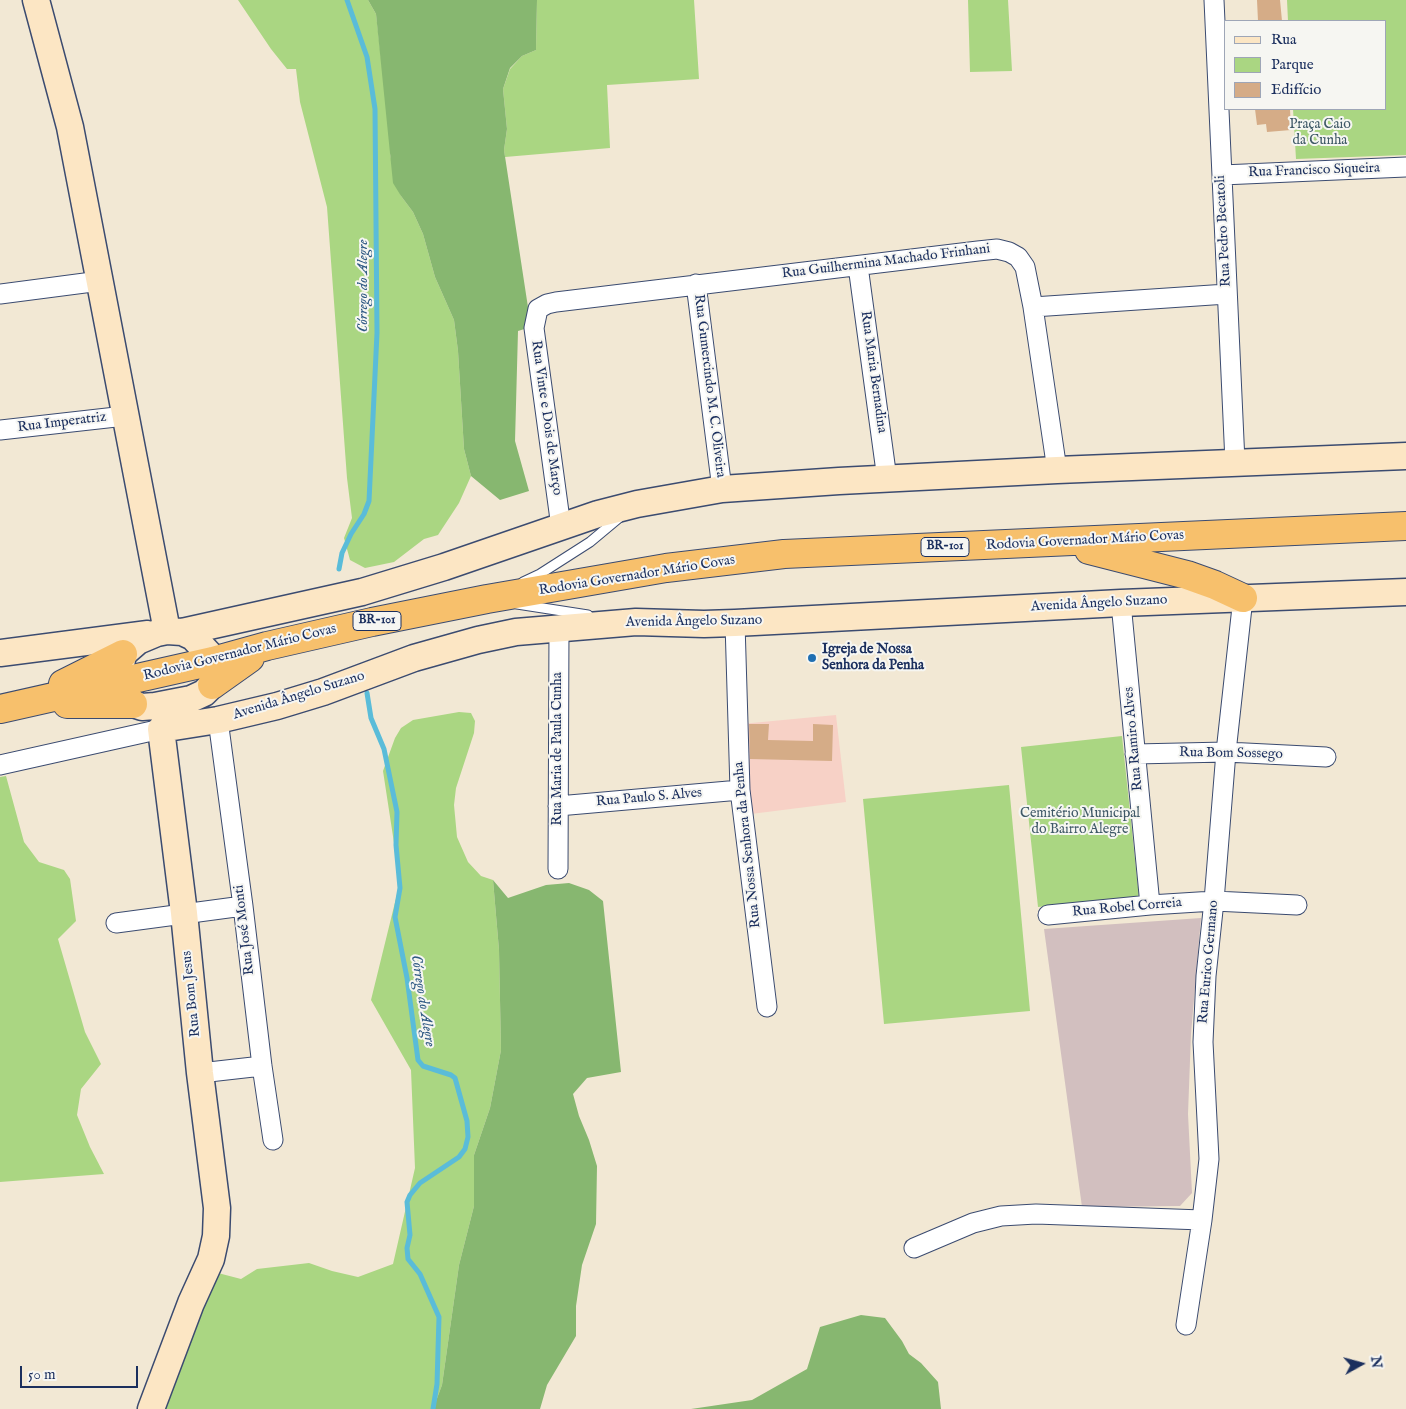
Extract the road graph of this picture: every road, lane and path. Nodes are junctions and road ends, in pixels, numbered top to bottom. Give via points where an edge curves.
1 (36, 0) edge
2 (1214, 0) edge
3 (1406, 167) edge
4 (1222, 175) junction
5 (858, 266) junction
6 (100, 281) junction
7 (696, 284) junction
8 (0, 294) edge
9 (1227, 294) junction
10 (1033, 307) junction
11 (538, 309) joint
12 (125, 416) junction
13 (0, 430) edge
14 (1406, 456) edge
15 (1235, 462) junction
16 (1057, 470) junction
17 (887, 479) junction
18 (722, 489) junction
19 (637, 504) junction
20 (1406, 526) edge
21 (561, 527) junction
22 (1058, 542) junction
23 (1406, 592) edge
24 (1243, 598) junction
25 (487, 600) junction
26 (1121, 603) junction
27 (636, 622) junction
28 (735, 623) junction
29 (559, 628) junction
30 (189, 648) junction
31 (0, 653) edge
32 (123, 654) junction
33 (118, 682) junction
34 (28, 702) junction
35 (177, 702) junction
36 (137, 706) junction
37 (0, 709) edge
38 (218, 720) junction
39 (161, 729) junction
40 (1226, 752) junction
41 (1135, 754) junction
42 (1326, 758) dead end
43 (0, 765) edge
44 (740, 790) junction
45 (558, 806) junction
46 (558, 870) dead end
47 (1214, 901) junction
48 (1150, 905) junction
49 (1297, 905) dead end
50 (243, 906) junction
51 (184, 913) junction
52 (1048, 915) dead end
53 (116, 923) dead end
54 (767, 1007) dead end
55 (262, 1066) junction
56 (200, 1073) junction
57 (273, 1140) dead end
58 (1202, 1220) junction
59 (914, 1248) dead end
60 (1186, 1325) dead end
61 (151, 1409) edge

1 - 6 main road via 70,127
2 - 4 street, Rua Pedro Becatoli
3 - 4 street, Rua Francisco Siqueira
4 - 9 street, Rua Pedro Becatoli
5 - 7 street, Rua Guilhermina Machado Frinhani
5 - 10 street, Rua Guilhermina Machado Frinhani via 997,249 1018,257 1025,267
5 - 17 street, Rua Maria Bernadina
6 - 8 street
6 - 12 main road
7 - 11 street, Rua Guilhermina Machado Frinhani via 556,302
7 - 18 street, Rua Gumercindo M. C. Oliveira
9 - 10 street
9 - 15 street, Rua Pedro Becatoli
10 - 16 street, Rua Guilhermina Machado Frinhani
11 - 21 street, Rua Vinte e Dois de Março via 534,328
12 - 13 street, Rua Imperatriz
12 - 30 main road
14 - 15 main road
15 - 16 main road
16 - 17 main road
17 - 18 main road
18 - 19 main road
19 - 21 main road
19 - 25 lane via 590,542 540,574
20 - 22 highway, Rodovia Governador Mário Covas / BR-101
21 - 30 main road
22 - 24 highway via 1187,575
22 - 25 highway, Rodovia Governador Mário Covas / BR-101 via 784,554 666,568
23 - 24 main road, Avenida Ângelo Suzano
24 - 26 main road, Avenida Ângelo Suzano
24 - 40 street, Rua Eurico Germano
25 - 27 lane
25 - 30 highway, Rodovia Governador Mário Covas / BR-101 via 267,646
26 - 28 main road, Avenida Ângelo Suzano
26 - 41 street, Rua Ramiro Alves
27 - 28 main road, Avenida Ângelo Suzano
27 - 29 main road, Avenida Ângelo Suzano
28 - 44 street, Rua Nossa Senhora da Penha
29 - 38 main road, Avenida Ângelo Suzano via 478,640 414,658 323,692
29 - 45 street, Rua Maria de Paula Cunha
30 - 31 main road
30 - 32 main road via 138,641
30 - 33 highway, Rodovia Governador Mário Covas / BR-101
30 - 35 main road via 204,693
32 - 33 main road
32 - 34 highway
33 - 34 highway, Rodovia Governador Mário Covas / BR-101
33 - 36 main road via 123,695
34 - 36 highway
34 - 37 highway, Rodovia Governador Mário Covas / BR-101
35 - 36 main road
35 - 39 main road
36 - 39 main road
38 - 39 main road, Avenida Ângelo Suzano
38 - 50 street, Rua José Monti
39 - 43 street, Avenida Ângelo Suzano
39 - 51 main road, Rua Bom Jesus
40 - 41 street, Rua Bom Sossego
40 - 42 street, Rua Bom Sossego
40 - 47 street, Rua Eurico Germano
41 - 48 street, Rua Ramiro Alves
44 - 45 street, Rua Paulo S. Alves
44 - 54 street, Rua Nossa Senhora da Penha
45 - 46 street, Rua Maria de Paula Cunha
47 - 48 street, Rua Robel Correia
47 - 49 street, Rua Robel Correia
47 - 58 street, Rua Eurico Germano via 1203,1042 1209,1159
48 - 52 street, Rua Robel Correia
50 - 51 street
50 - 55 street, Rua José Monti
51 - 53 street
51 - 56 main road, Rua Bom Jesus
55 - 56 street
55 - 57 street, Rua José Monti
56 - 61 main road, Rua Bom Jesus via 217,1208 216,1236 211,1259
58 - 59 street via 1036,1214 1001,1216 973,1223
58 - 60 street, Rua Eurico Germano

